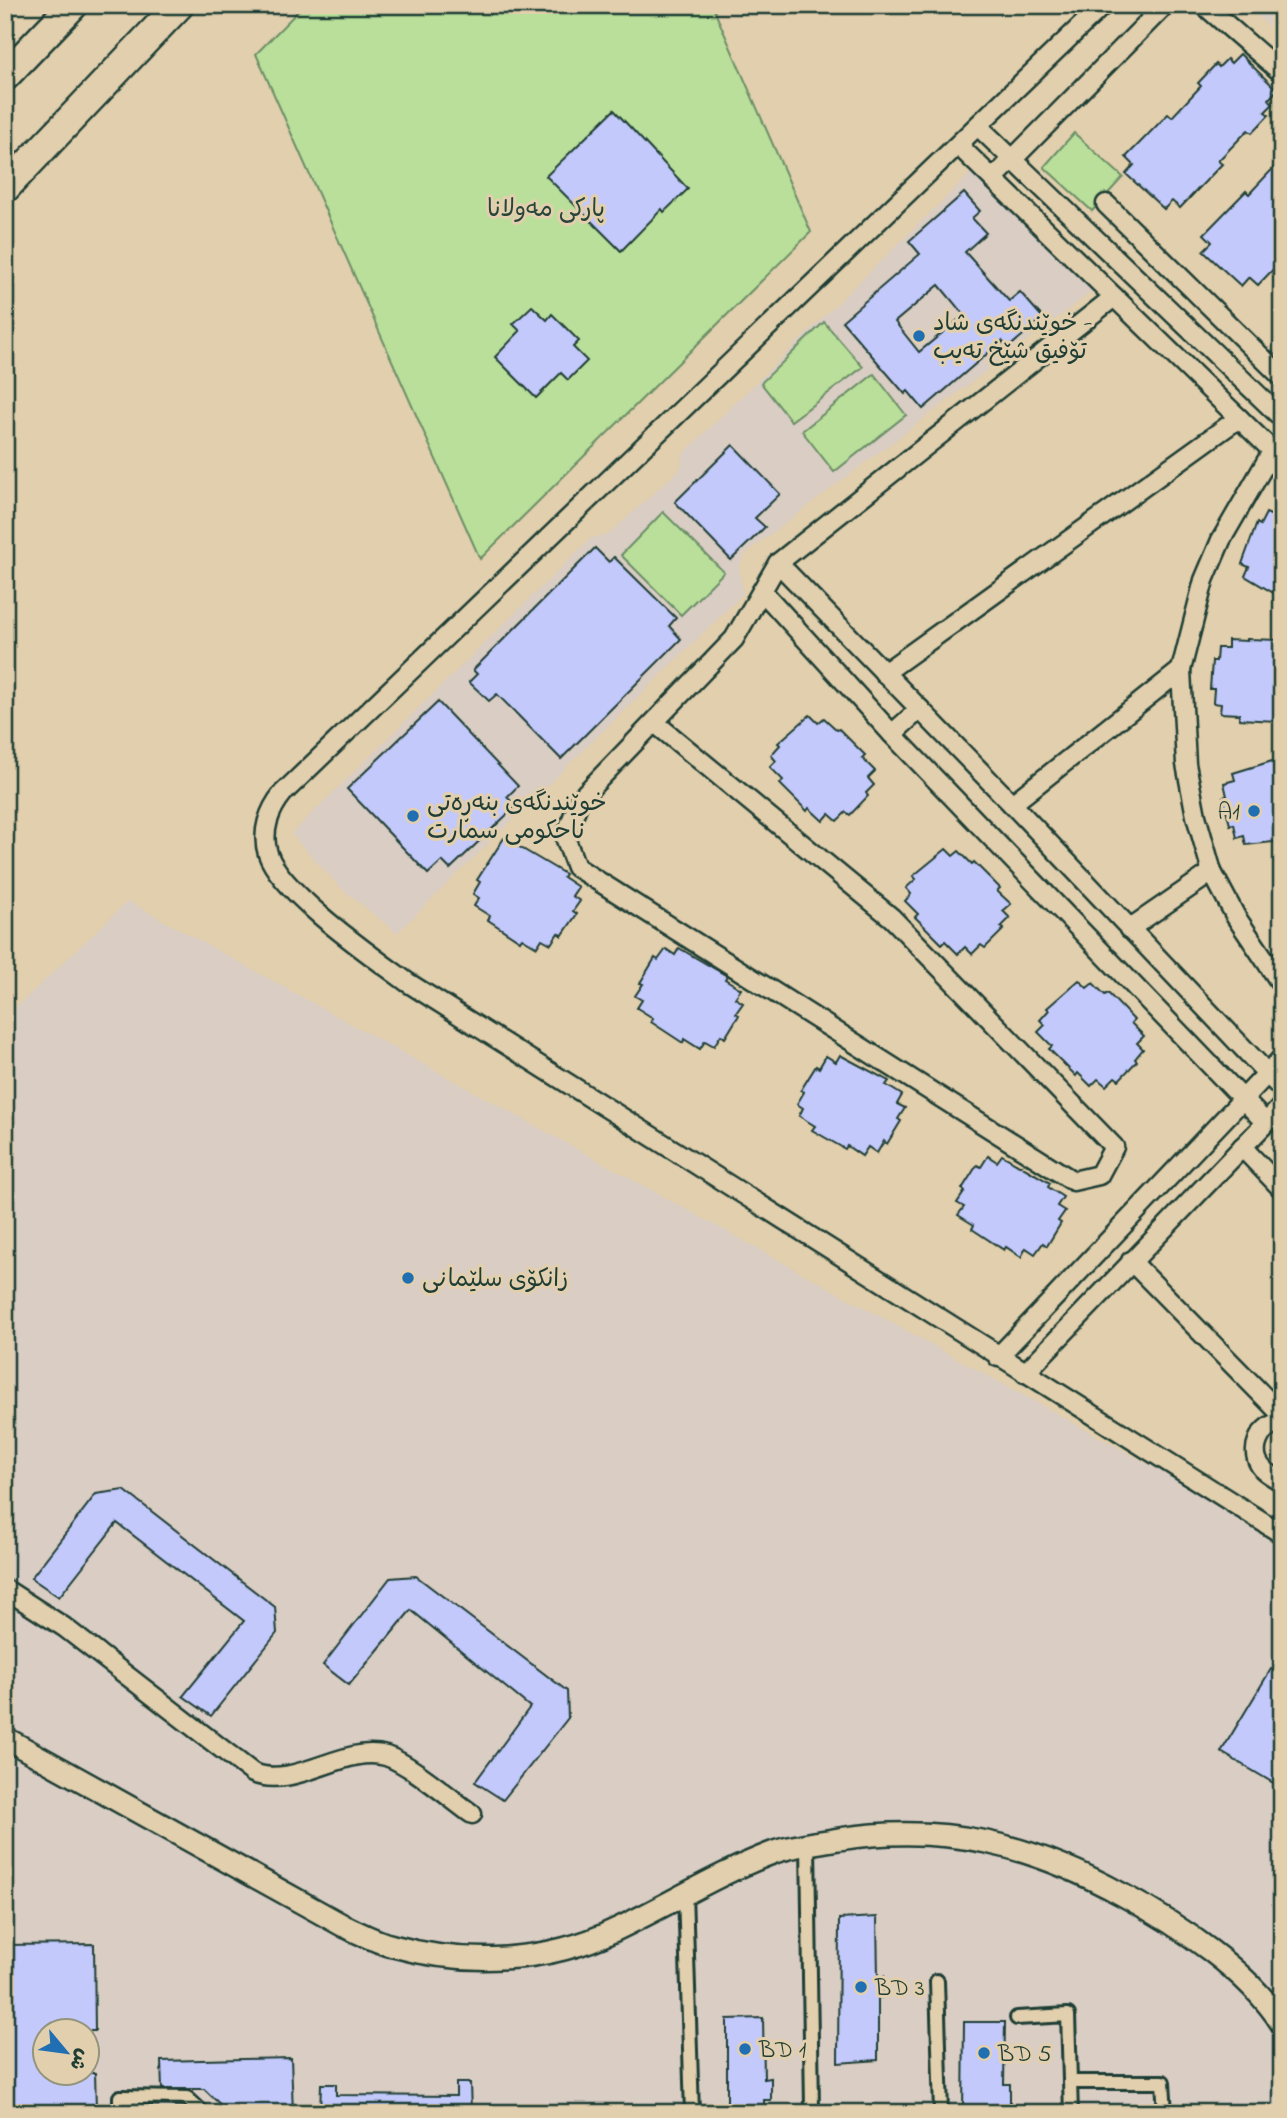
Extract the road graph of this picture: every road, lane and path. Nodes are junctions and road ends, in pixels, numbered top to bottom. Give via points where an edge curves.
1 (73, 5) edge
2 (179, 5) edge
3 (1103, 5) edge
4 (1165, 5) edge
5 (1204, 5) edge
6 (1282, 73) edge
7 (5, 76) edge
8 (979, 127) junction
9 (960, 146) junction
10 (1013, 159) junction
11 (993, 179) junction
12 (5, 188) edge
13 (1106, 204) dead end
14 (1114, 296) junction
15 (1282, 377) edge
16 (1239, 418) junction
17 (1282, 418) edge
18 (1277, 455) edge
19 (778, 562) junction
20 (762, 591) junction
21 (1181, 670) junction
22 (884, 673) junction
23 (920, 709) junction
24 (655, 723) junction
25 (892, 734) junction
26 (1012, 804) junction
27 (1212, 872) junction
28 (1129, 929) junction
29 (1282, 985) edge
30 (1282, 1059) edge
31 (1266, 1074) junction
32 (1282, 1089) edge
33 (1242, 1099) junction
34 (1282, 1105) edge
35 (1265, 1122) junction
36 (1242, 1147) junction
37 (1282, 1189) edge
38 (1131, 1261) junction
39 (1056, 1296) junction
40 (1079, 1316) junction
41 (998, 1357) junction
42 (1024, 1373) junction
43 (1282, 1415) edge
44 (1282, 1422) edge
45 (1282, 1482) edge
46 (1282, 1534) edge
47 (5, 1589) edge
48 (5, 1738) edge
49 (472, 1814) dead end
50 (808, 1844) junction
51 (684, 1893) junction
52 (937, 1981) dead end
53 (1017, 2018) dead end
54 (1282, 2024) edge
55 (1070, 2082) junction
56 (941, 2112) edge
57 (120, 2113) edge
58 (203, 2113) edge
59 (692, 2113) edge
60 (817, 2113) edge
61 (1071, 2113) edge
62 (1165, 2113) edge

1 - 7 highway
2 - 12 highway
3 - 8 street
4 - 10 street
5 - 6 street
8 - 9 street
8 - 10 street
9 - 11 street
9 - 41 street via 283,793 265,835 274,866 289,885 407,982
10 - 11 street
10 - 17 street
11 - 14 street
13 - 15 street
14 - 16 street
14 - 19 street
16 - 18 street
16 - 22 street
18 - 21 street via 1221,540 1204,580
19 - 20 street
19 - 22 street
20 - 24 street via 734,639
20 - 25 street
21 - 26 street
21 - 27 street via 1186,764
22 - 23 street
23 - 25 street
23 - 26 street
24 - 24 street via 580,799 565,837 576,867 1073,1181 1099,1175 1114,1147 892,918
25 - 33 street
26 - 28 street
27 - 28 street
27 - 29 street
28 - 31 street
30 - 31 street
31 - 32 street
31 - 33 street
33 - 35 street
33 - 39 street
34 - 35 street
35 - 36 street
36 - 37 street
36 - 38 street
38 - 40 street
38 - 43 street
39 - 40 street
39 - 41 street
40 - 42 street
41 - 42 street
42 - 46 street
44 - 45 street via 1264,1430 1256,1455 1262,1468
47 - 49 street via 64,1627 253,1773 276,1777 362,1756 387,1756
48 - 51 street via 333,1920 400,1948 450,1955 534,1957 615,1931
50 - 51 street via 775,1852
50 - 54 street via 897,1832 938,1833 980,1838 1057,1864 1102,1883 1185,1932 1222,1959
50 - 60 street via 812,2108
51 - 59 street
52 - 56 street
53 - 55 street via 1068,2015
55 - 61 street
55 - 62 street via 1163,2082
57 - 58 street via 120,2097 187,2098

